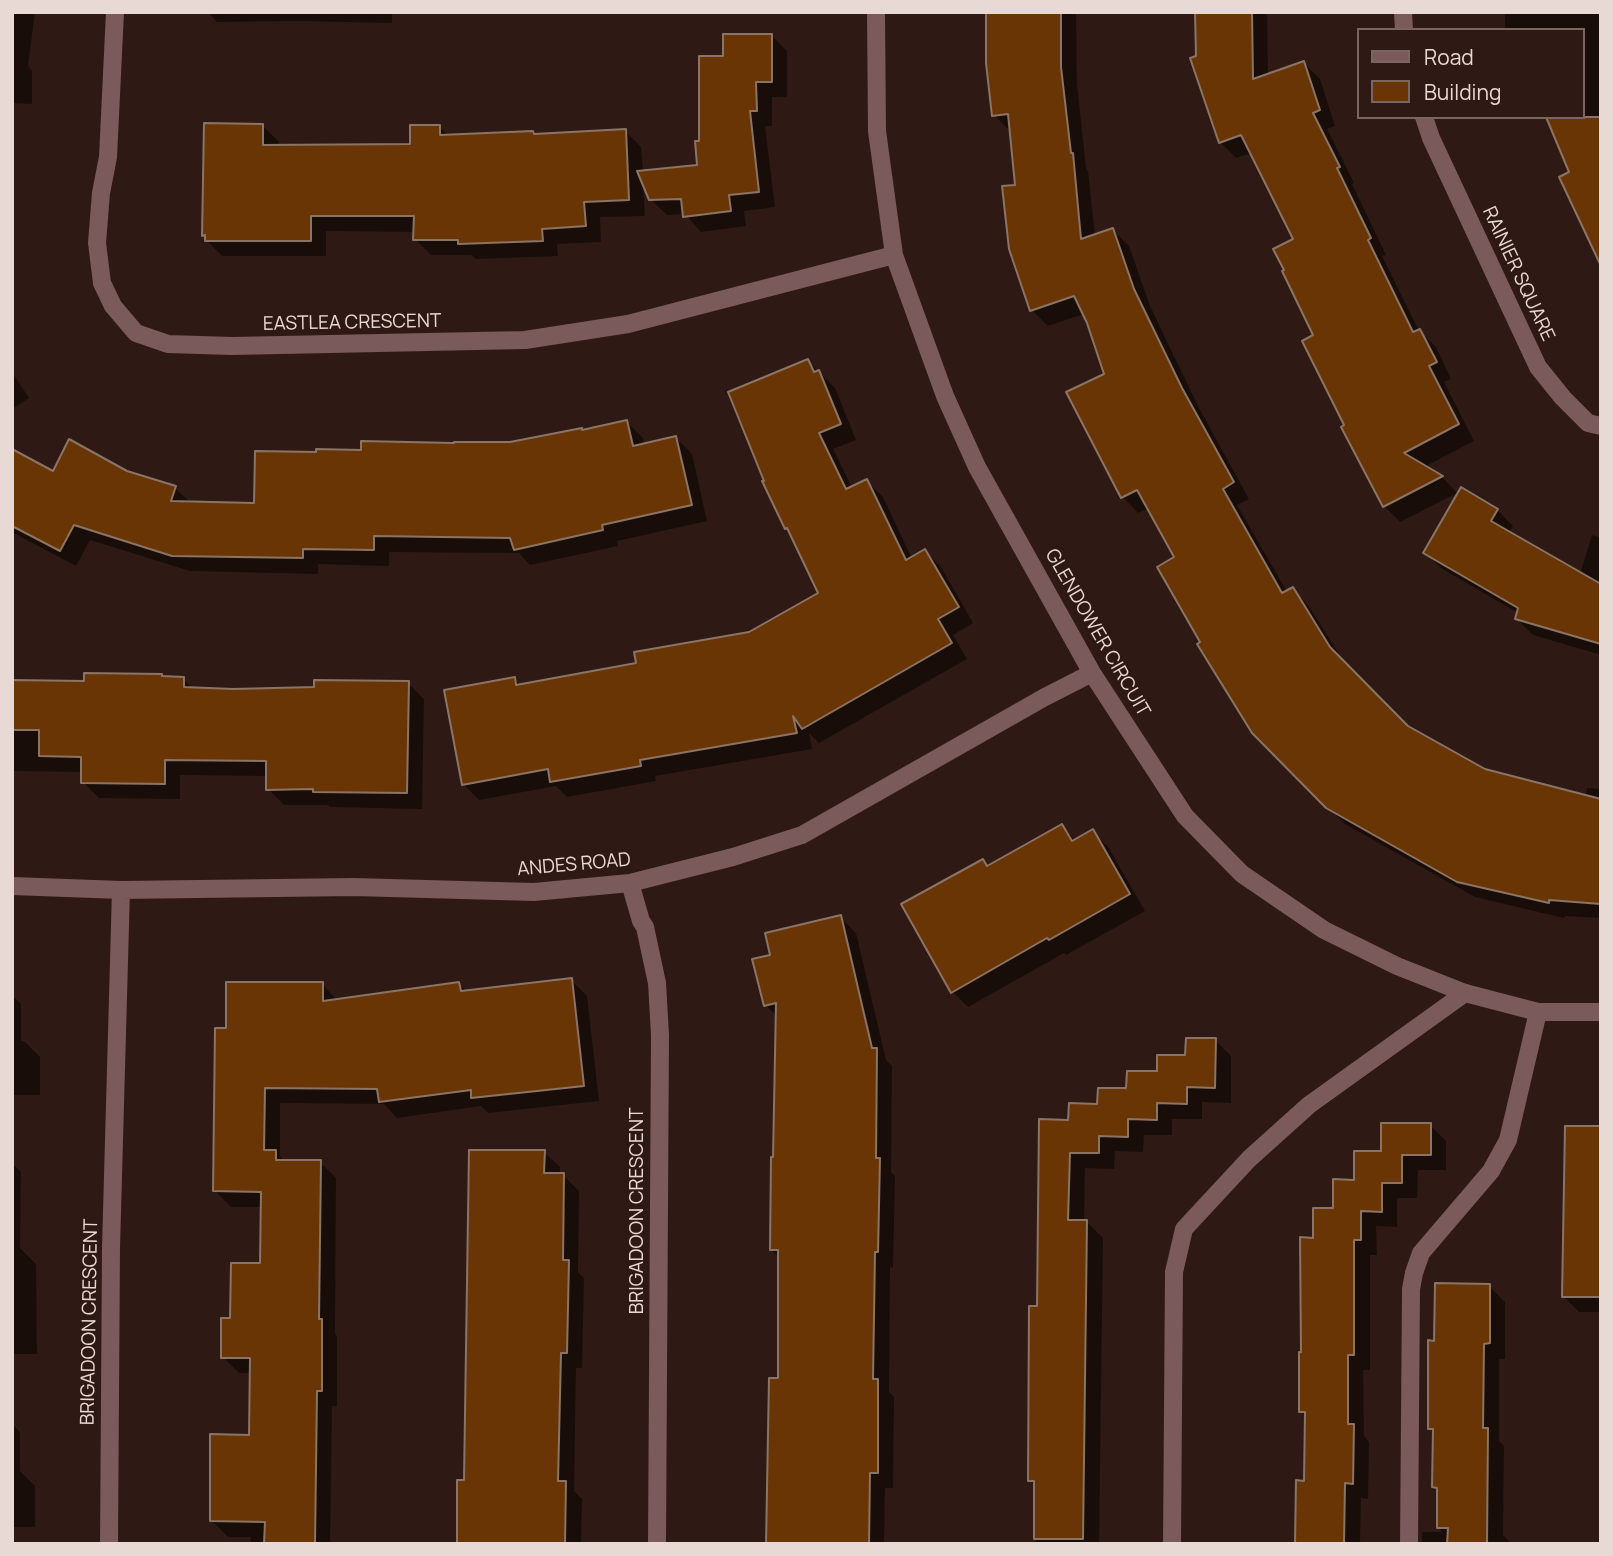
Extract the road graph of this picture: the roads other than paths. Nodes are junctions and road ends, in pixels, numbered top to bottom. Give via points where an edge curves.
1 (115, 12) edge
2 (876, 12) edge
3 (1425, 119) edge
4 (894, 255) junction
5 (1601, 426) edge
6 (1092, 673) junction
7 (631, 883) junction
8 (12, 886) edge
9 (121, 890) junction
10 (1465, 993) junction
11 (1538, 1012) junction
12 (1601, 1012) edge
13 (109, 1544) edge
14 (657, 1544) edge
15 (1172, 1544) edge
16 (1409, 1544) edge

1 - 4 street, EASTLEA CRESCENT via 108,157 97,243 102,283 113,306 136,333 167,344 525,340 628,324
2 - 4 street, GLENDOWER CIRCUIT via 877,131
3 - 5 street, RAINIER SQUARE via 1538,367 1588,423
4 - 6 street, GLENDOWER CIRCUIT via 945,396 978,467
6 - 7 street, ANDES ROAD via 802,835
6 - 10 street, GLENDOWER CIRCUIT via 1185,816 1242,874 1324,930
7 - 9 street, ANDES ROAD via 534,892 354,887
7 - 14 street, BRIGADOON CRESCENT via 657,983 660,1035
8 - 9 street, ANDES ROAD
9 - 13 street, BRIGADOON CRESCENT
10 - 11 street, GLENDOWER CIRCUIT
10 - 15 street via 1309,1105 1249,1159 1184,1229 1174,1272
11 - 12 street, GLENDOWER CIRCUIT
11 - 16 street via 1508,1140 1491,1171 1422,1253 1414,1273

